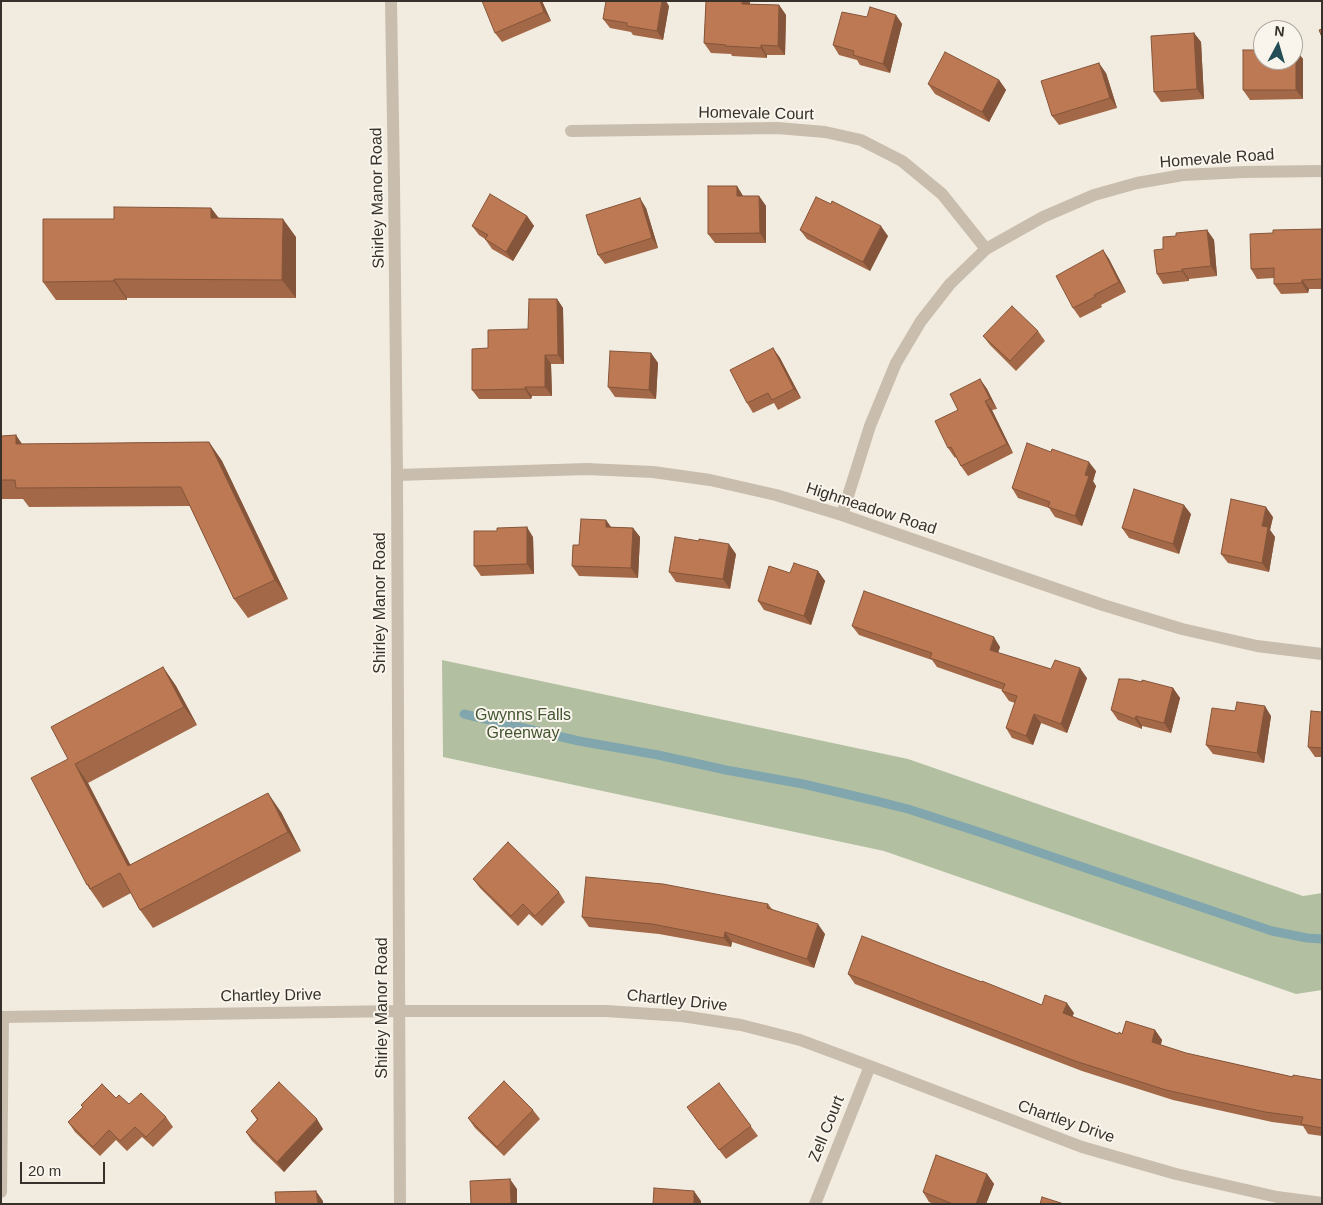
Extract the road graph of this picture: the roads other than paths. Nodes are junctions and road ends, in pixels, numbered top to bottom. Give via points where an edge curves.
1 (391, 1) edge
2 (571, 131) dead end
3 (1322, 171) edge
4 (986, 249) junction
5 (397, 475) junction
6 (842, 515) junction
7 (1322, 654) edge
8 (399, 1011) junction
9 (2, 1017) edge
10 (870, 1066) junction
11 (1, 1192) edge
12 (1322, 1203) edge
13 (400, 1204) edge
14 (815, 1204) edge

1 - 5 street, Shirley Manor Road
2 - 4 street, Homevale Court via 777,128 825,132 862,140 902,161 942,194
3 - 4 street, Homevale Road via 1183,175 1137,183 1094,195 1043,216
4 - 6 street, Homevale Road via 950,284 896,363 870,426
5 - 6 street, Highmeadow Road via 587,469 653,472 710,480 776,495
5 - 8 street, Shirley Manor Road
6 - 7 street, Highmeadow Road via 1182,629 1257,646
8 - 9 street, Chartley Drive
8 - 10 street, Chartley Drive via 606,1011 682,1016 741,1025 800,1040
8 - 13 street, Shirley Manor Road
9 - 11 street
10 - 12 street, Chartley Drive via 1082,1147 1176,1174 1276,1197
10 - 14 street, Zell Court

